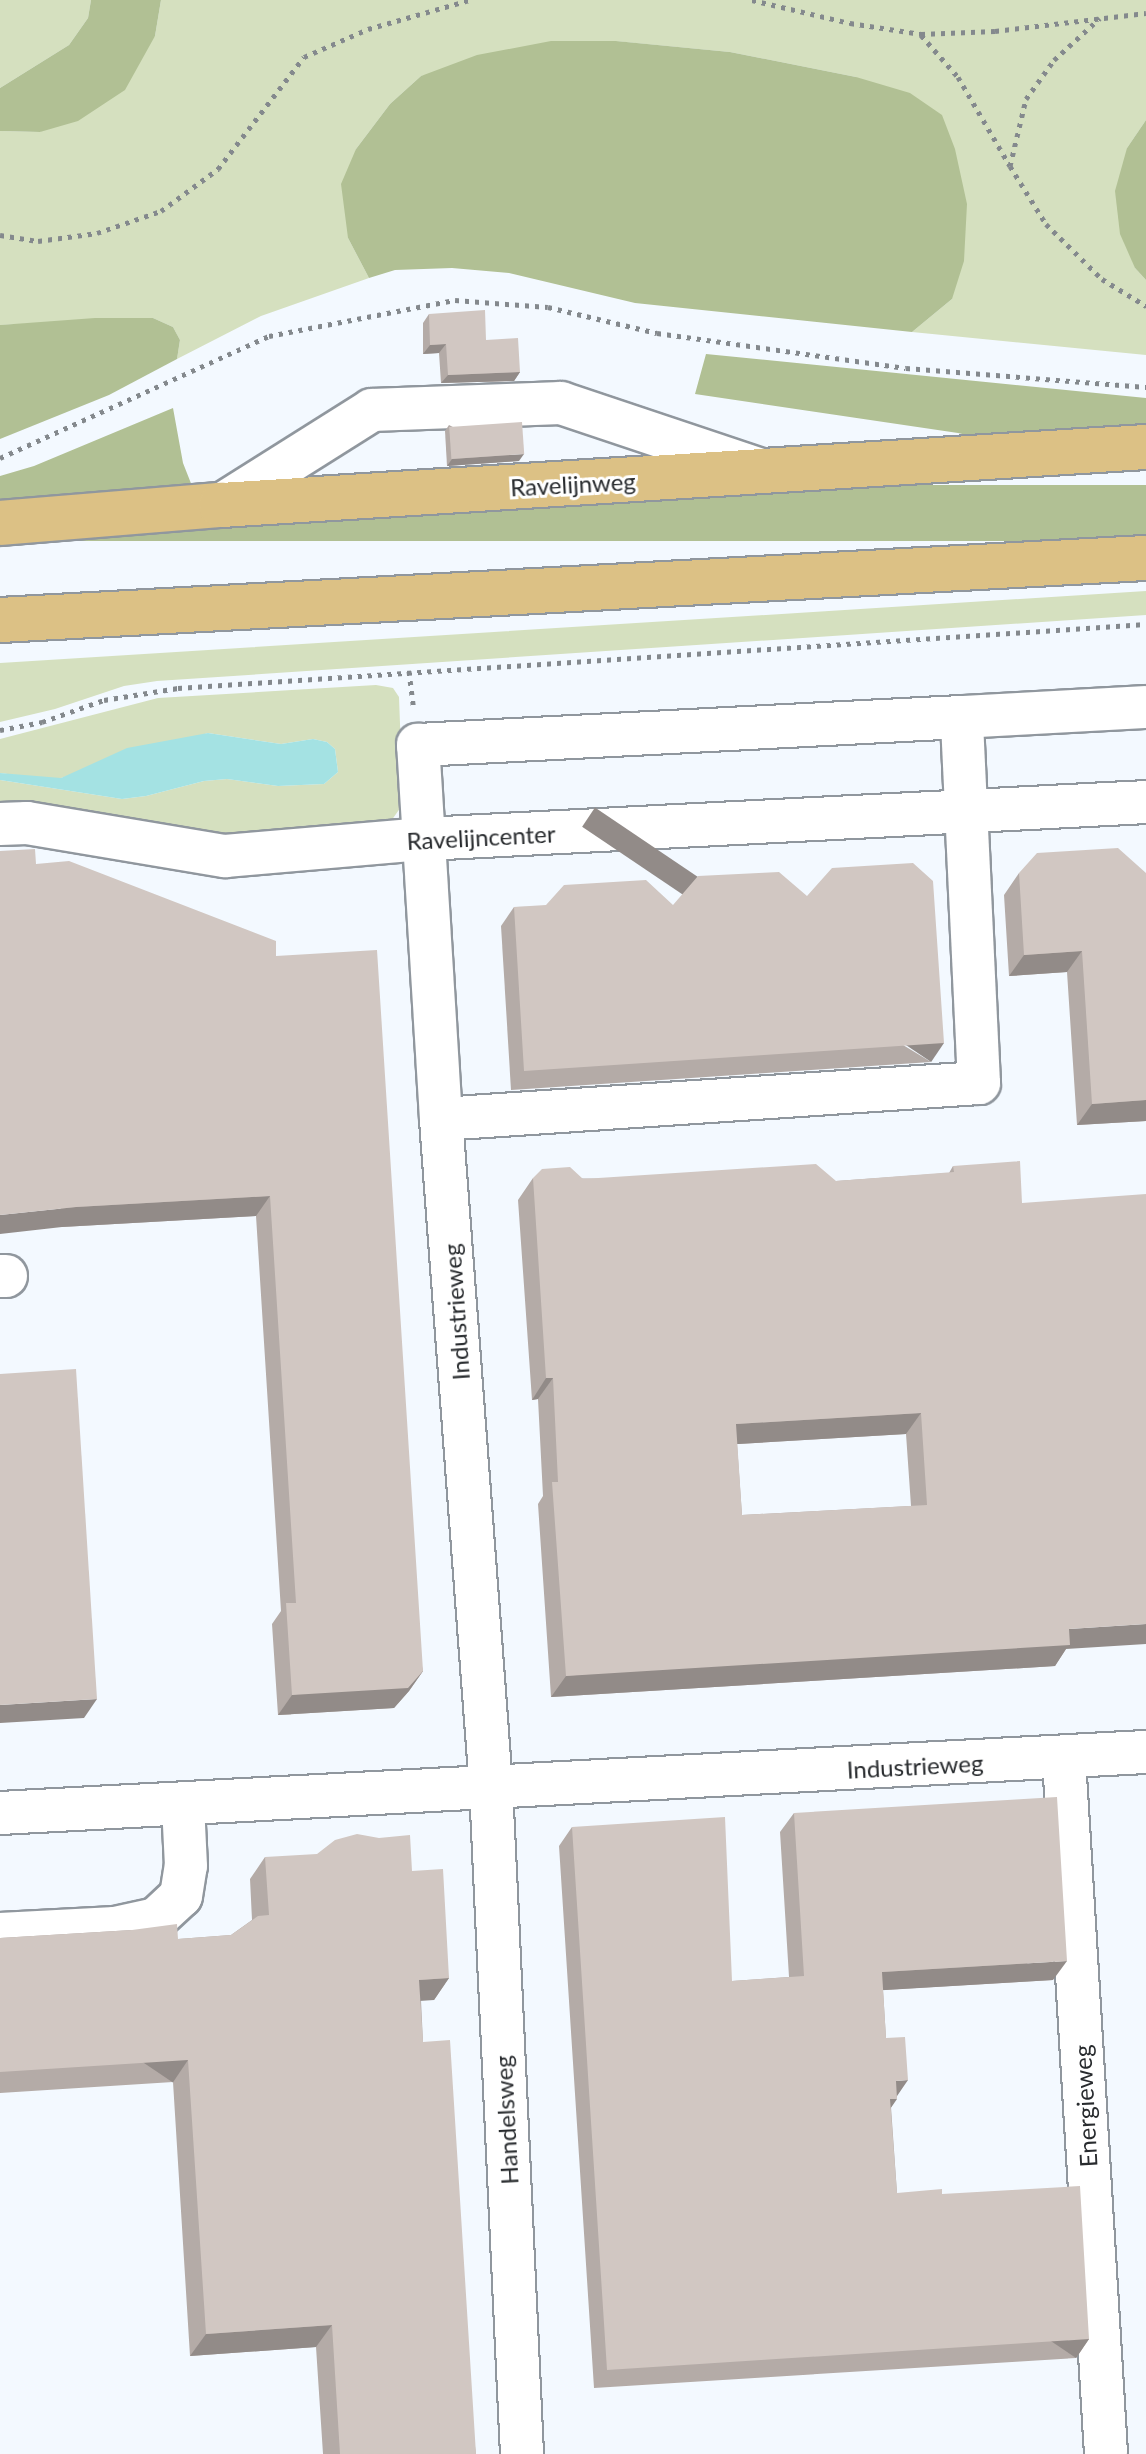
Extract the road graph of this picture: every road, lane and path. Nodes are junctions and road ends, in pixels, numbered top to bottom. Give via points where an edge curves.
1 (470, 0) edge
2 (752, 0) edge
3 (1146, 13) edge
4 (1101, 18) junction
5 (921, 34) junction
6 (1010, 166) junction
7 (0, 235) edge
8 (1146, 306) edge
9 (1146, 387) edge
10 (1146, 447) edge
11 (0, 458) edge
12 (769, 473) junction
13 (221, 505) junction
14 (0, 523) edge
15 (1146, 558) edge
16 (0, 620) edge
17 (1146, 624) edge
18 (1146, 707) edge
19 (962, 717) junction
20 (0, 730) edge
21 (1146, 802) edge
22 (965, 812) junction
23 (0, 824) edge
24 (424, 839) junction
25 (441, 1119) junction
26 (1146, 1752) edge
27 (1064, 1759) junction
28 (491, 1786) junction
29 (183, 1804) junction
30 (0, 1813) edge
31 (0, 1934) edge
32 (522, 2454) edge
33 (1106, 2454) edge

1 - 7 path via 368,29 304,57 218,169 161,211 97,233 38,241
2 - 5 path
3 - 4 path
4 - 5 path
4 - 6 path via 1054,60 1026,99
5 - 6 path via 958,77
6 - 8 path via 1046,224 1102,279
9 - 11 path via 906,368 657,333 548,307 455,300 269,336
10 - 12 main road, Ravelijnweg
12 - 13 main road, Ravelijnweg
12 - 13 street via 561,403 372,410
13 - 14 main road, Ravelijnweg
15 - 16 main road
17 - 20 path via 137,693
18 - 19 street
19 - 22 street
19 - 24 street, Industrieweg via 418,745
21 - 22 street, Ravelijncenter
22 - 24 street, Ravelijncenter
22 - 25 street via 979,1083
23 - 24 street, Ravelijncenter via 27,823 225,856
24 - 25 street, Industrieweg
25 - 28 street, Industrieweg
26 - 27 street, Industrieweg
27 - 28 street, Industrieweg
27 - 33 street, Energieweg
28 - 29 street, Industrieweg
28 - 32 street, Handelsweg
29 - 30 street, Industrieweg
29 - 31 street via 186,1866 181,1896 156,1919 115,1928

